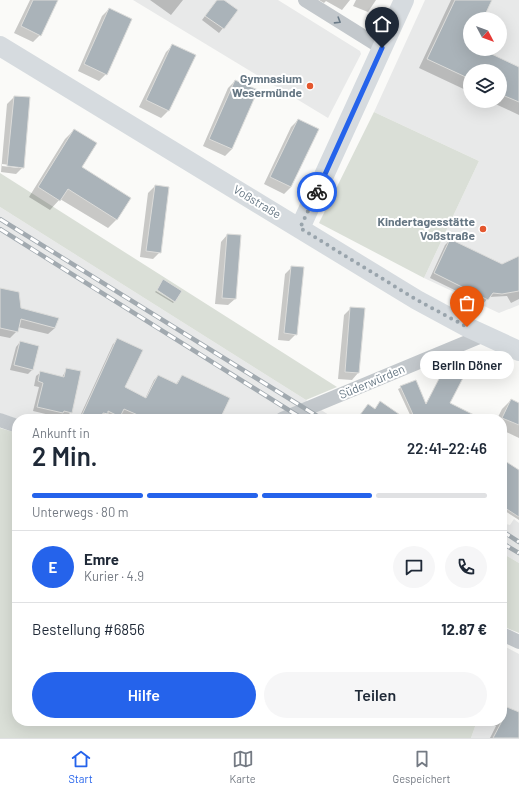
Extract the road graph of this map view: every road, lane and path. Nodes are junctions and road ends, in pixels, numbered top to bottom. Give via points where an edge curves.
1 (305, 0) edge
2 (404, 0) edge
3 (0, 46) edge
4 (382, 48) junction
5 (300, 228) junction
6 (484, 335) junction
7 (519, 351) edge
8 (294, 414) edge
9 (0, 420) edge
10 (12, 424) edge
11 (507, 636) edge
12 (519, 642) edge

1 -> 4 street
2 - 4 street
3 - 5 street, Voßstraße
4 - 5 street
5 - 6 street, Voßstraße via 417,300
6 - 7 street, Voßstraße
6 - 8 street, Süderwürden
9 - 10 street
11 - 12 street

